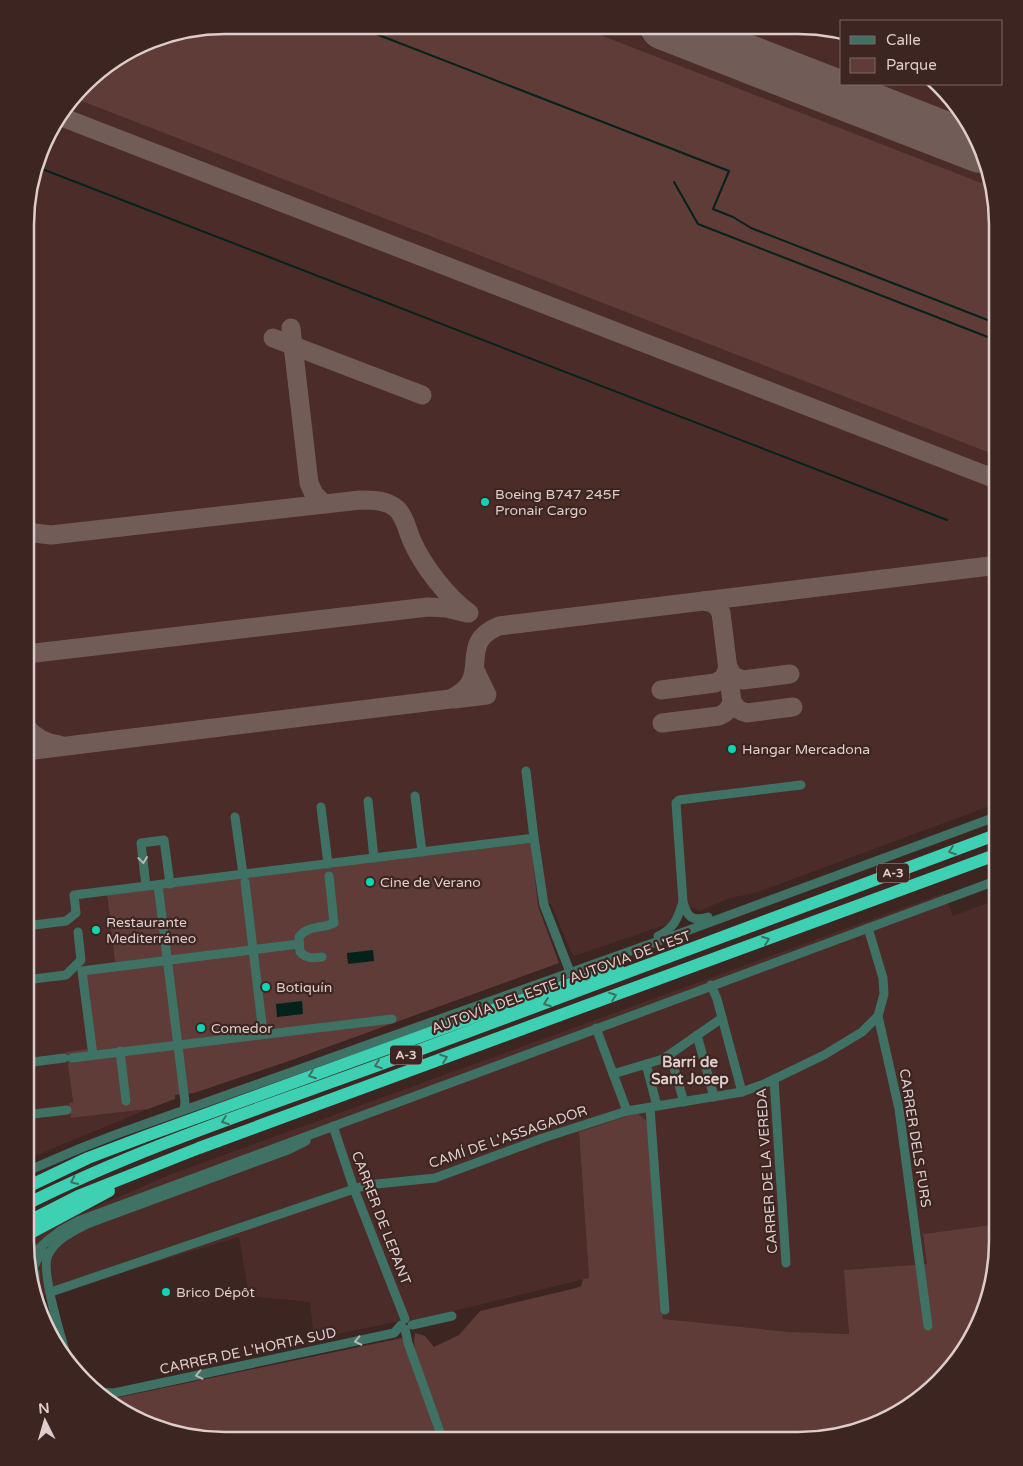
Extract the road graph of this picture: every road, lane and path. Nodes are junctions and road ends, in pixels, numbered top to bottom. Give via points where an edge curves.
1 (526, 771) dead end
2 (801, 786) dead end
3 (415, 796) dead end
4 (368, 801) dead end
5 (321, 807) dead end
6 (235, 817) dead end
7 (989, 819) edge
8 (989, 837) edge
9 (534, 838) junction
10 (422, 852) junction
11 (989, 857) edge
12 (374, 858) junction
13 (328, 864) junction
14 (329, 876) dead end
15 (244, 878) junction
16 (989, 883) edge
17 (170, 884) junction
18 (158, 885) junction
19 (146, 886) junction
20 (684, 906) junction
21 (743, 910) junction
22 (788, 911) junction
23 (34, 925) edge
24 (868, 928) junction
25 (78, 932) dead end
26 (681, 933) junction
27 (299, 944) junction
28 (254, 950) junction
29 (614, 956) junction
30 (322, 957) dead end
31 (167, 960) junction
32 (570, 972) junction
33 (34, 979) edge
34 (712, 985) junction
35 (878, 1016) junction
36 (392, 1018) dead end
37 (722, 1018) junction
38 (596, 1028) junction
39 (263, 1033) junction
40 (697, 1035) junction
41 (178, 1044) junction
42 (120, 1051) junction
43 (93, 1055) junction
44 (670, 1055) junction
45 (34, 1062) edge
46 (646, 1064) junction
47 (613, 1074) junction
48 (774, 1079) junction
49 (269, 1080) junction
50 (742, 1092) junction
51 (184, 1094) junction
52 (714, 1097) junction
53 (126, 1101) dead end
54 (684, 1102) junction
55 (653, 1107) junction
56 (67, 1110) dead end
57 (184, 1110) junction
58 (626, 1111) junction
59 (34, 1114) edge
60 (333, 1126) junction
61 (252, 1129) junction
62 (316, 1132) junction
63 (118, 1134) junction
64 (34, 1168) edge
65 (34, 1184) edge
66 (354, 1188) junction
67 (34, 1200) edge
68 (34, 1218) edge
69 (34, 1231) edge
70 (60, 1231) junction
71 (34, 1254) edge
72 (35, 1263) edge
73 (786, 1263) dead end
74 (51, 1292) junction
75 (665, 1310) dead end
76 (452, 1316) dead end
77 (406, 1326) junction
78 (928, 1326) dead end
79 (61, 1335) junction
80 (60, 1339) edge
81 (63, 1343) edge
82 (109, 1393) edge
83 (440, 1432) edge

1 - 9 street
2 - 20 street via 679,800 676,803
3 - 10 street
4 - 12 street
5 - 13 street
6 - 15 street
7 - 21 street
8 -> 22 highway, AUTOVÍA DEL ESTE / AUTOVIA DE L'EST / A-3
9 - 10 street
9 - 32 street via 544,905
10 - 12 street
61 -> 11 highway, A-3
12 - 13 street
13 - 15 street
14 - 27 street via 334,923 302,932 298,937
15 - 17 street
15 - 28 street
16 - 24 street
17 - 18 street
17 -> 19 street via 164,840 141,843
18 - 19 street
18 - 31 street
19 - 23 street via 74,895 76,913 66,921
20 - 21 street via 691,918 699,920
20 - 26 street
20 - 29 street via 677,921 666,932
21 - 26 street
22 -> 65 highway via 766,915 313,1075 96,1155
22 -> 67 highway, AUTOVÍA DEL ESTE / AUTOVIA DE L'EST / A-3 via 146,1151
24 - 34 street
24 - 35 street, CARRER DELS FURS via 883,978 884,994
25 - 33 street via 81,960 66,975
26 - 29 street
27 - 28 street
27 - 30 street via 305,957
28 - 31 street
28 - 39 street
29 - 32 street
31 - 41 street
31 - 43 street via 82,971
32 - 49 street
34 - 37 street
34 - 38 street
35 - 48 street, CAMÍ DE L'ASSAGADOR via 862,1032
35 - 78 street, CARRER DELS FURS via 899,1109
36 - 39 street
37 - 40 street
37 - 50 street
38 - 47 street
38 - 60 street
39 - 41 street
40 - 44 street
40 - 52 street
41 - 42 street
41 - 51 street
42 - 43 street
42 - 53 street
43 - 45 street
44 - 46 street
44 - 54 street
46 - 47 street
46 - 55 street
47 - 58 street
48 - 50 street, CAMÍ DE L'ASSAGADOR
48 - 73 street, CARRER DE LA VEREDA
49 - 51 street via 195,1100
49 - 57 street
50 - 52 street, CAMÍ DE L'ASSAGADOR
51 - 57 street
51 - 63 street via 178,1106 136,1121
52 - 54 street, CAMÍ DE L'ASSAGADOR
54 - 55 street, CAMÍ DE L'ASSAGADOR
55 - 58 street, CAMÍ DE L'ASSAGADOR
55 - 75 street
56 - 59 street
57 - 63 street
58 - 66 street, CAMÍ DE L'ASSAGADOR via 435,1178
60 - 62 street
60 - 66 street, CARRER DE LEPANT
61 - 68 highway, A-3 via 78,1196
61 - 69 highway via 204,1154 107,1192
62 - 70 street via 78,1220
62 - 74 street via 312,1138 288,1150 86,1224 61,1239 48,1256 46,1273
63 - 64 street
66 - 74 street, CAMÍ DE L'ASSAGADOR
66 - 77 street, CARRER DE LEPANT
70 - 71 street
70 - 72 street
74 - 79 street
76 - 77 street
77 -> 82 street, CARRER DE L'HORTA SUD via 394,1333
77 - 83 street, CARRER DE LEPANT via 408,1343
79 - 80 street
79 - 81 street

